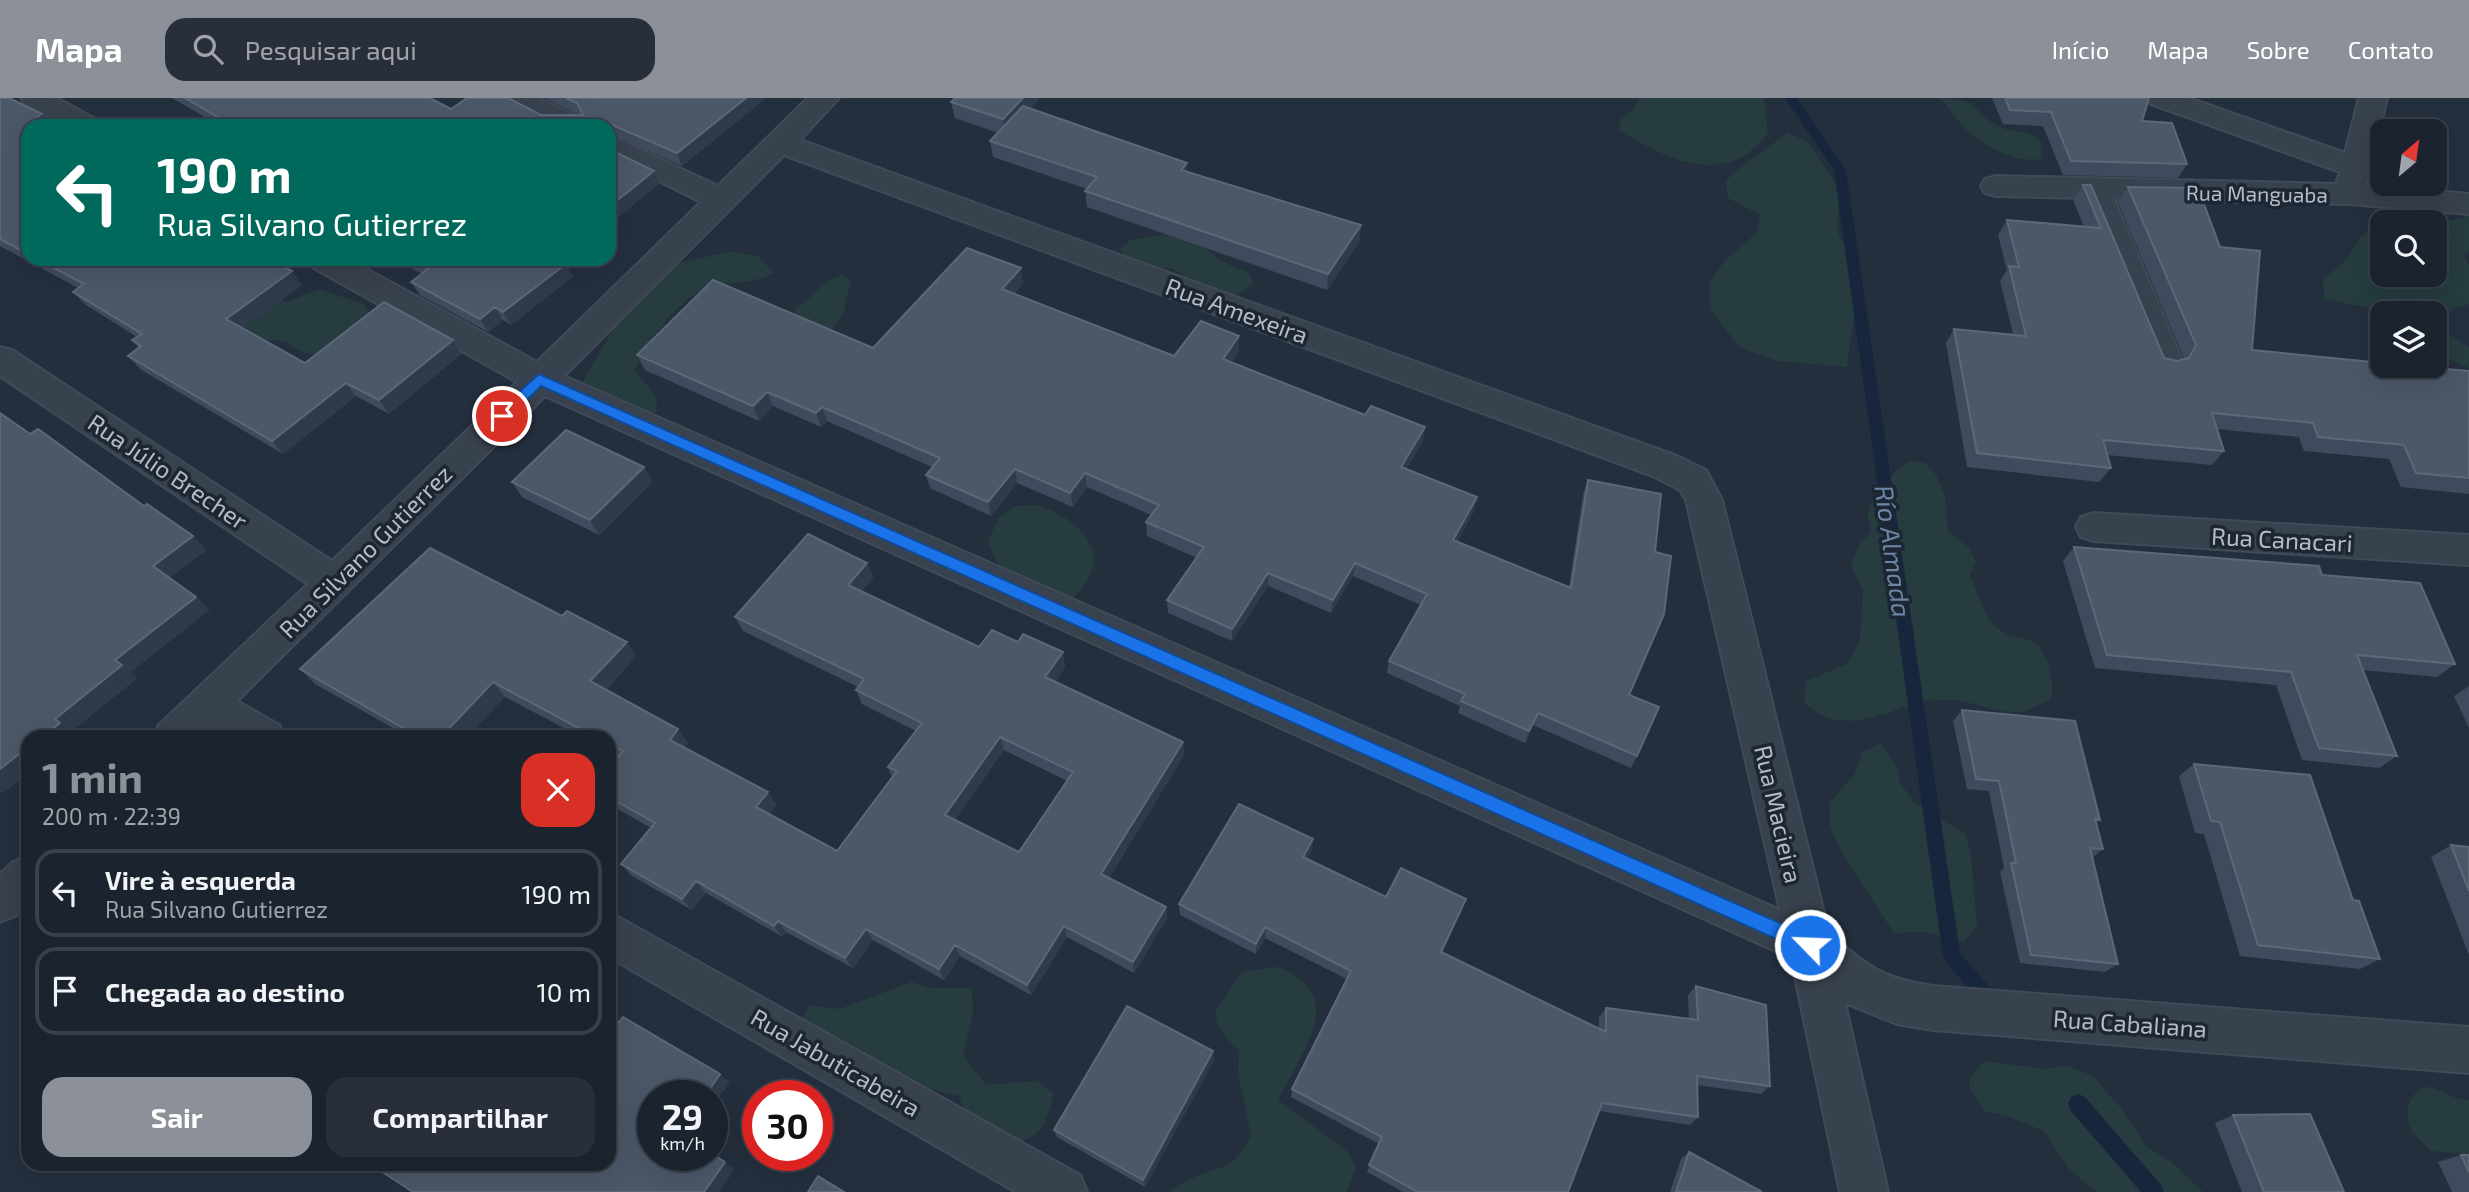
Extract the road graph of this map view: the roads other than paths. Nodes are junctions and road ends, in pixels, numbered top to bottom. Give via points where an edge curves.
1 (34, 98) edge
2 (516, 98) edge
3 (825, 98) edge
4 (2161, 98) edge
5 (2373, 98) edge
6 (72, 119) edge
7 (558, 119) edge
8 (780, 143) junction
9 (616, 148) edge
10 (2352, 181) junction
11 (1996, 186) dead end
12 (2095, 190) junction
13 (721, 200) junction
14 (2469, 204) edge
15 (336, 266) edge
16 (0, 359) edge
17 (2165, 361) edge
18 (539, 379) junction
19 (1693, 480) joint
20 (2094, 527) dead end
21 (2469, 550) edge
22 (335, 582) junction
23 (208, 704) junction
24 (180, 730) edge
25 (253, 730) edge
26 (616, 937) edge
27 (1810, 945) junction
28 (2469, 1050) edge
29 (1063, 1192) edge
30 (1864, 1192) edge

1 - 6 street
2 - 7 street
3 - 8 street, Rua Silvano Gutierrez
4 - 10 street, Rua Manguaba
5 - 10 street
8 - 13 street, Rua Silvano Gutierrez
8 - 19 street, Rua Amexeira
9 - 13 street
10 - 12 street, Rua Manguaba
10 - 14 street, Rua Manguaba
11 - 12 street, Rua Manguaba
12 - 17 street
13 - 18 street, Rua Silvano Gutierrez
15 - 18 street, Rua Cabaliana
16 - 22 street, Rua Júlio Brecher
18 - 22 street, Rua Silvano Gutierrez
18 - 27 street, Rua Cabaliana
19 - 27 street, Rua Macieira via 1704,500
20 - 21 street, Rua Canacari
22 - 23 street, Rua Silvano Gutierrez
23 - 24 street, Rua Silvano Gutierrez
23 - 25 street
26 - 29 street, Rua Jabuticabeira
27 - 28 street, Rua Cabaliana via 1860,987 1897,1002 1933,1008
27 - 30 street, Rua Macieira

